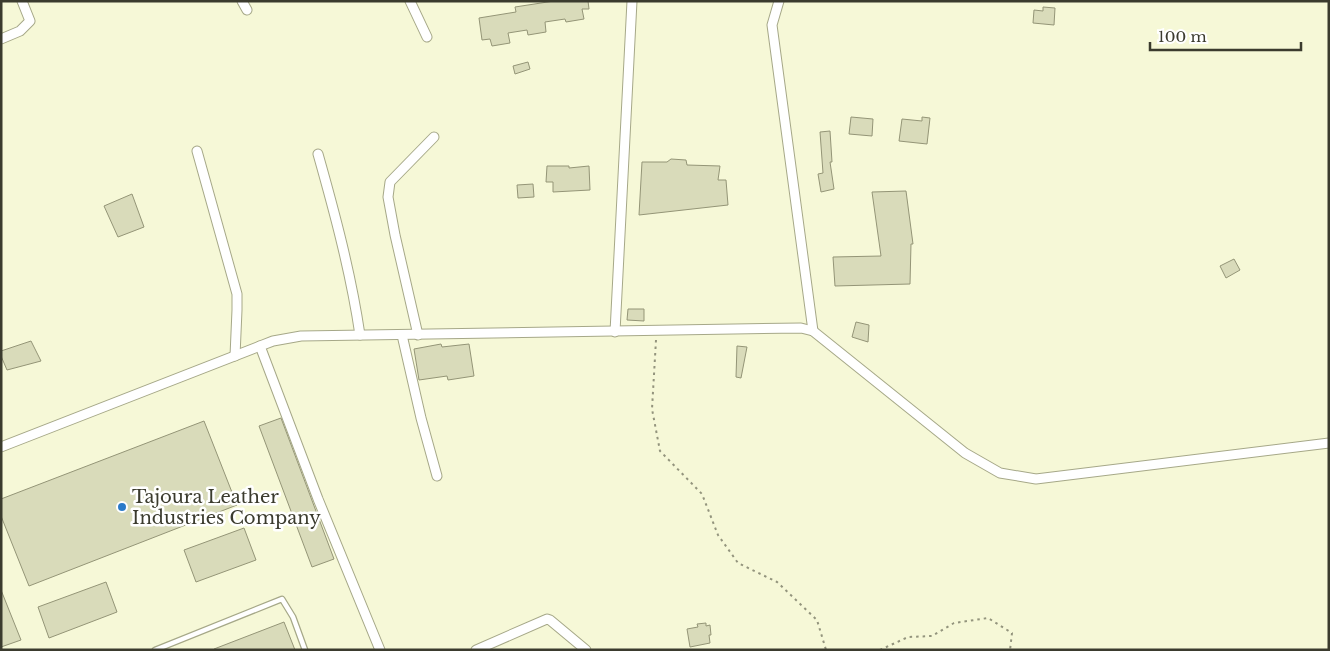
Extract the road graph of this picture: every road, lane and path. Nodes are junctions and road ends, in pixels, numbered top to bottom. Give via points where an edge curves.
1 (22, 1) edge
2 (410, 1) edge
3 (632, 1) edge
4 (779, 1) edge
5 (427, 37) dead end
6 (1, 39) edge
7 (434, 136) dead end
8 (197, 151) dead end
9 (318, 154) dead end
10 (657, 331) junction
11 (813, 331) junction
12 (615, 332) junction
13 (418, 334) junction
14 (360, 335) junction
15 (402, 335) junction
16 (260, 346) junction
17 (235, 356) junction
18 (1329, 443) edge
19 (1, 447) edge
20 (437, 476) dead end
21 (155, 650) edge
22 (305, 650) edge
23 (380, 650) edge
24 (476, 650) edge
25 (586, 650) edge
26 (826, 650) edge
27 (880, 650) edge
28 (1010, 650) edge

1 - 6 street via 30,21 20,31
2 - 5 street
3 - 12 street
4 - 11 street via 772,25
7 - 13 street via 390,182 388,190
8 - 17 street via 237,294
9 - 14 street via 338,222
10 - 11 street via 801,328
10 - 12 street
10 - 26 path via 652,409 660,451 702,494 718,535 738,563 777,582 817,620
11 - 18 street via 965,453 1000,473 1036,479
12 - 13 street
13 - 15 street
14 - 15 street
14 - 16 street via 301,336
15 - 20 street
16 - 17 street
16 - 23 street
17 - 19 street
21 - 22 lane via 282,599
24 - 25 street via 547,619
27 - 28 path via 908,637 932,636 954,623 988,618 1012,633

